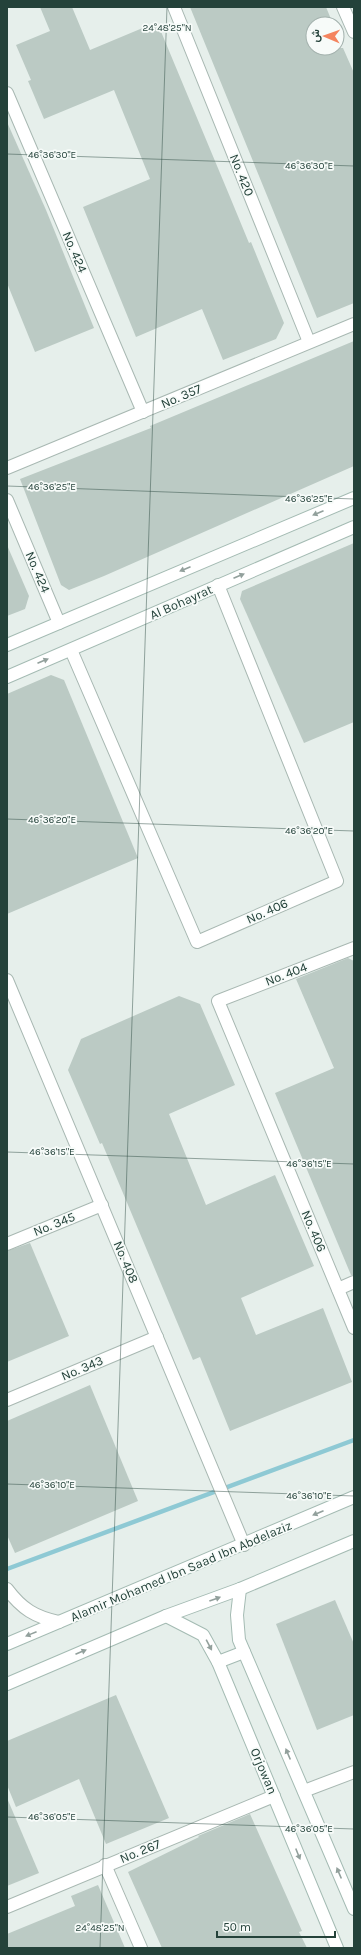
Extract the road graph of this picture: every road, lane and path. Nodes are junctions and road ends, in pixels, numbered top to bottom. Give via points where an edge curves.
1 (174, 7) edge
2 (343, 7) edge
3 (354, 32) edge
4 (7, 93) edge
5 (354, 324) edge
6 (309, 342) junction
7 (143, 412) junction
8 (7, 468) edge
9 (354, 498) edge
10 (7, 500) edge
11 (354, 527) edge
12 (218, 585) junction
13 (59, 622) junction
14 (7, 645) edge
15 (71, 650) junction
16 (7, 677) edge
17 (354, 948) edge
18 (7, 980) edge
19 (218, 1001) joint
20 (102, 1205) junction
21 (7, 1244) edge
22 (354, 1282) edge
23 (338, 1289) junction
24 (354, 1328) edge
25 (157, 1337) junction
26 (7, 1400) edge
27 (354, 1497) edge
28 (354, 1541) edge
29 (244, 1545) junction
30 (7, 1589) edge
31 (240, 1589) junction
32 (166, 1616) junction
33 (59, 1622) junction
34 (7, 1644) edge
35 (244, 1652) junction
36 (218, 1662) junction
37 (7, 1684) edge
38 (354, 1772) edge
39 (304, 1791) junction
40 (274, 1796) junction
41 (105, 1866) junction
42 (7, 1907) edge
43 (354, 1909) edge
44 (141, 1948) edge
45 (337, 1948) edge

1 - 6 street, No. 420
2 - 3 street
4 - 7 street, No. 424
5 - 6 street, No. 357
6 - 7 street, No. 357
7 - 8 street, No. 357
9 -> 13 street
10 - 13 street, No. 424
12 -> 11 street, Al Bohayrat
12 - 15 street, Al Bohayrat
12 - 15 street, No. 406 via 337,881 196,942
13 - 14 street
16 -> 15 street, Al Bohayrat
17 - 19 street, No. 404
18 - 20 street, No. 408
19 - 23 street, No. 406
20 - 21 street, No. 345
20 - 25 street, No. 408
22 - 23 street
23 - 24 street, No. 406
25 - 26 street, No. 343
25 - 29 street, No. 408
27 -> 29 street, Alamir Mohamed Ibn Saad Ibn Abdelaziz
28 - 31 street
29 - 33 street, Alamir Mohamed Ibn Saad Ibn Abdelaziz
30 - 33 street via 20,1606 42,1618
32 -> 31 street
31 - 35 street via 237,1615 239,1640
32 -> 36 street, Orjowan via 203,1634
37 -> 32 street
33 -> 34 street, Alamir Mohamed Ibn Saad Ibn Abdelaziz
35 - 36 street
39 -> 35 street
36 - 40 street, Orjowan
38 - 39 street
43 -> 39 street
40 - 41 street, No. 267
40 -> 45 street, Orjowan
41 - 42 street, No. 267
41 - 44 street

